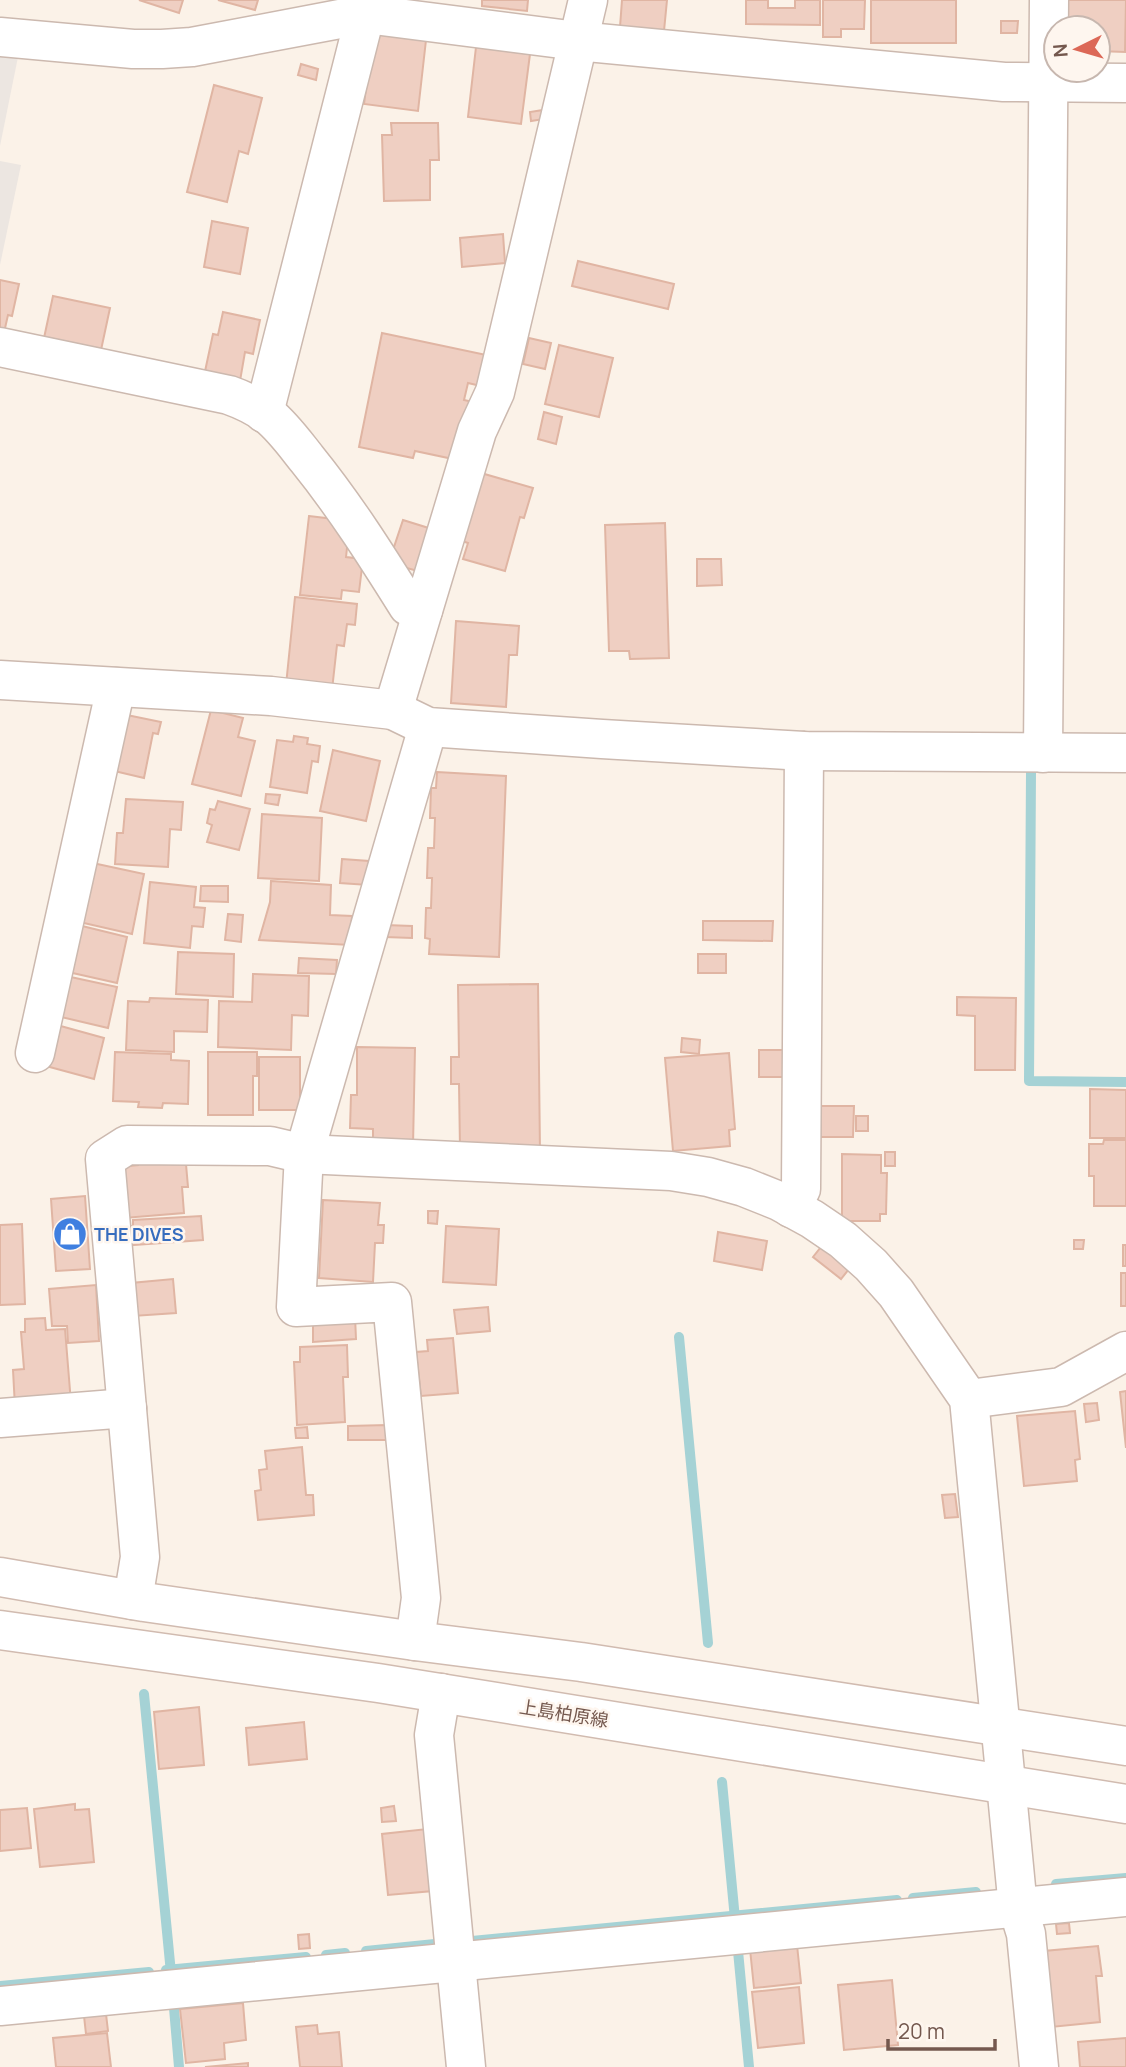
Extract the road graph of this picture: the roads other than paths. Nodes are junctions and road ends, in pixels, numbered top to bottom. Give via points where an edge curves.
1 (588, 0) edge
2 (367, 7) edge
3 (0, 37) edge
4 (577, 41) junction
5 (1042, 83) edge
6 (1048, 84) edge
7 (0, 347) edge
8 (264, 413) junction
9 (423, 610) junction
10 (0, 680) edge
11 (116, 687) junction
12 (393, 710) junction
13 (428, 727) junction
14 (804, 751) junction
15 (1044, 753) junction
16 (1126, 753) edge
17 (35, 1053) dead end
18 (304, 1154) junction
19 (791, 1208) junction
20 (1126, 1351) edge
21 (969, 1399) junction
22 (127, 1408) junction
23 (0, 1418) edge
24 (0, 1577) edge
25 (133, 1600) junction
26 (0, 1630) edge
27 (415, 1641) junction
28 (441, 1693) junction
29 (1000, 1727) junction
30 (1126, 1746) edge
31 (1006, 1786) junction
32 (1126, 1804) edge
33 (1126, 1897) edge
34 (1018, 1908) junction
35 (455, 1962) junction
36 (0, 2006) edge
37 (466, 2067) edge
38 (1038, 2067) edge

1 - 4 street
2 - 3 street via 192,47 133,49
2 - 4 street
2 - 8 street
4 - 5 street
4 - 9 street via 495,392 477,431
6 - 15 street
7 - 8 street via 229,395
8 - 9 street via 283,429 349,513 408,606
9 - 12 street
10 - 11 street
11 - 12 street via 271,696
11 - 17 street
12 - 13 street
13 - 14 street
13 - 18 street
14 - 15 street
14 - 19 street via 801,1189
15 - 16 street
18 - 19 street via 671,1171 744,1187
18 - 22 street via 270,1146 127,1145 105,1159
18 - 27 street via 296,1307 392,1302 421,1598
19 - 21 street via 871,1265 896,1293
20 - 21 street via 1061,1388
21 - 29 street
22 - 23 street
22 - 25 street via 140,1557
24 - 25 street
25 - 27 street
26 - 28 street, 上島柏原線
27 - 29 street
28 - 31 street, 上島柏原線
28 - 35 street via 434,1735
29 - 30 street
29 - 31 street
31 - 32 street, 上島柏原線
31 - 34 street
33 - 34 street
34 - 35 street
34 - 38 street via 1026,1934
35 - 36 street
35 - 37 street

